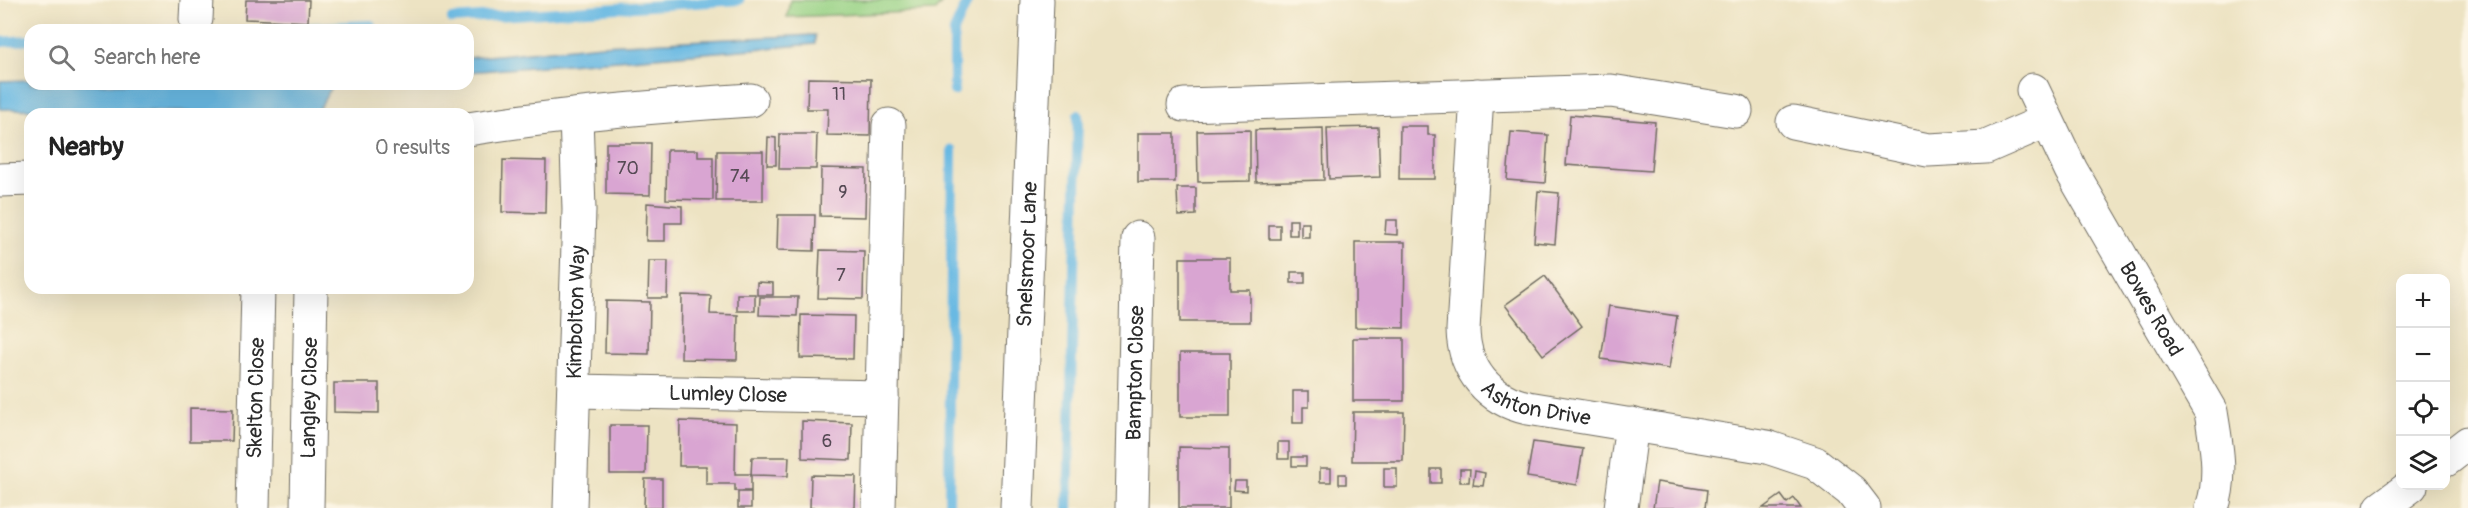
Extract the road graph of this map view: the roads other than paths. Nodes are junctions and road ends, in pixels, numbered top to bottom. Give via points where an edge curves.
1 (1037, 0) edge
2 (2033, 90) dead end
3 (1478, 95) junction
4 (751, 100) dead end
5 (1184, 105) dead end
6 (1736, 111) dead end
7 (576, 115) junction
8 (2046, 121) junction
9 (1793, 122) dead end
10 (889, 125) dead end
11 (474, 128) edge
12 (24, 179) edge
13 (0, 180) edge
14 (1138, 238) dead end
15 (258, 294) edge
16 (311, 294) edge
17 (574, 391) junction
18 (882, 398) junction
19 (1632, 424) junction
20 (2468, 443) edge
21 (2450, 456) edge
22 (2406, 490) edge
23 (253, 508) edge
24 (307, 508) edge
25 (570, 508) edge
26 (879, 508) edge
27 (1017, 508) edge
28 (1132, 508) edge
29 (1621, 508) edge
30 (1864, 508) edge
31 (2212, 508) edge
32 (2381, 508) edge

1 - 27 street, Snelsmoor Lane
2 - 8 street, Bowes Road
3 - 5 street
3 - 6 street via 1611,91
3 - 19 street, Ashton Drive via 1462,330 1469,363 1486,388 1516,405
4 - 7 street
7 - 11 street
7 - 17 street, Kimbolton Way via 579,210
8 - 9 street via 1986,147 1928,150
8 - 31 street, Bowes Road via 2211,412 2218,455
10 - 18 street
12 - 13 street
14 - 28 street, Bampton Close
15 - 23 street, Skelton Close
16 - 24 street, Langley Close
17 - 18 street, Lumley Close
17 - 25 street, Kimbolton Way
18 - 26 street
19 - 29 street
19 - 30 street, Ashton Drive via 1767,447 1815,463 1851,491
20 - 21 street
22 - 32 street

